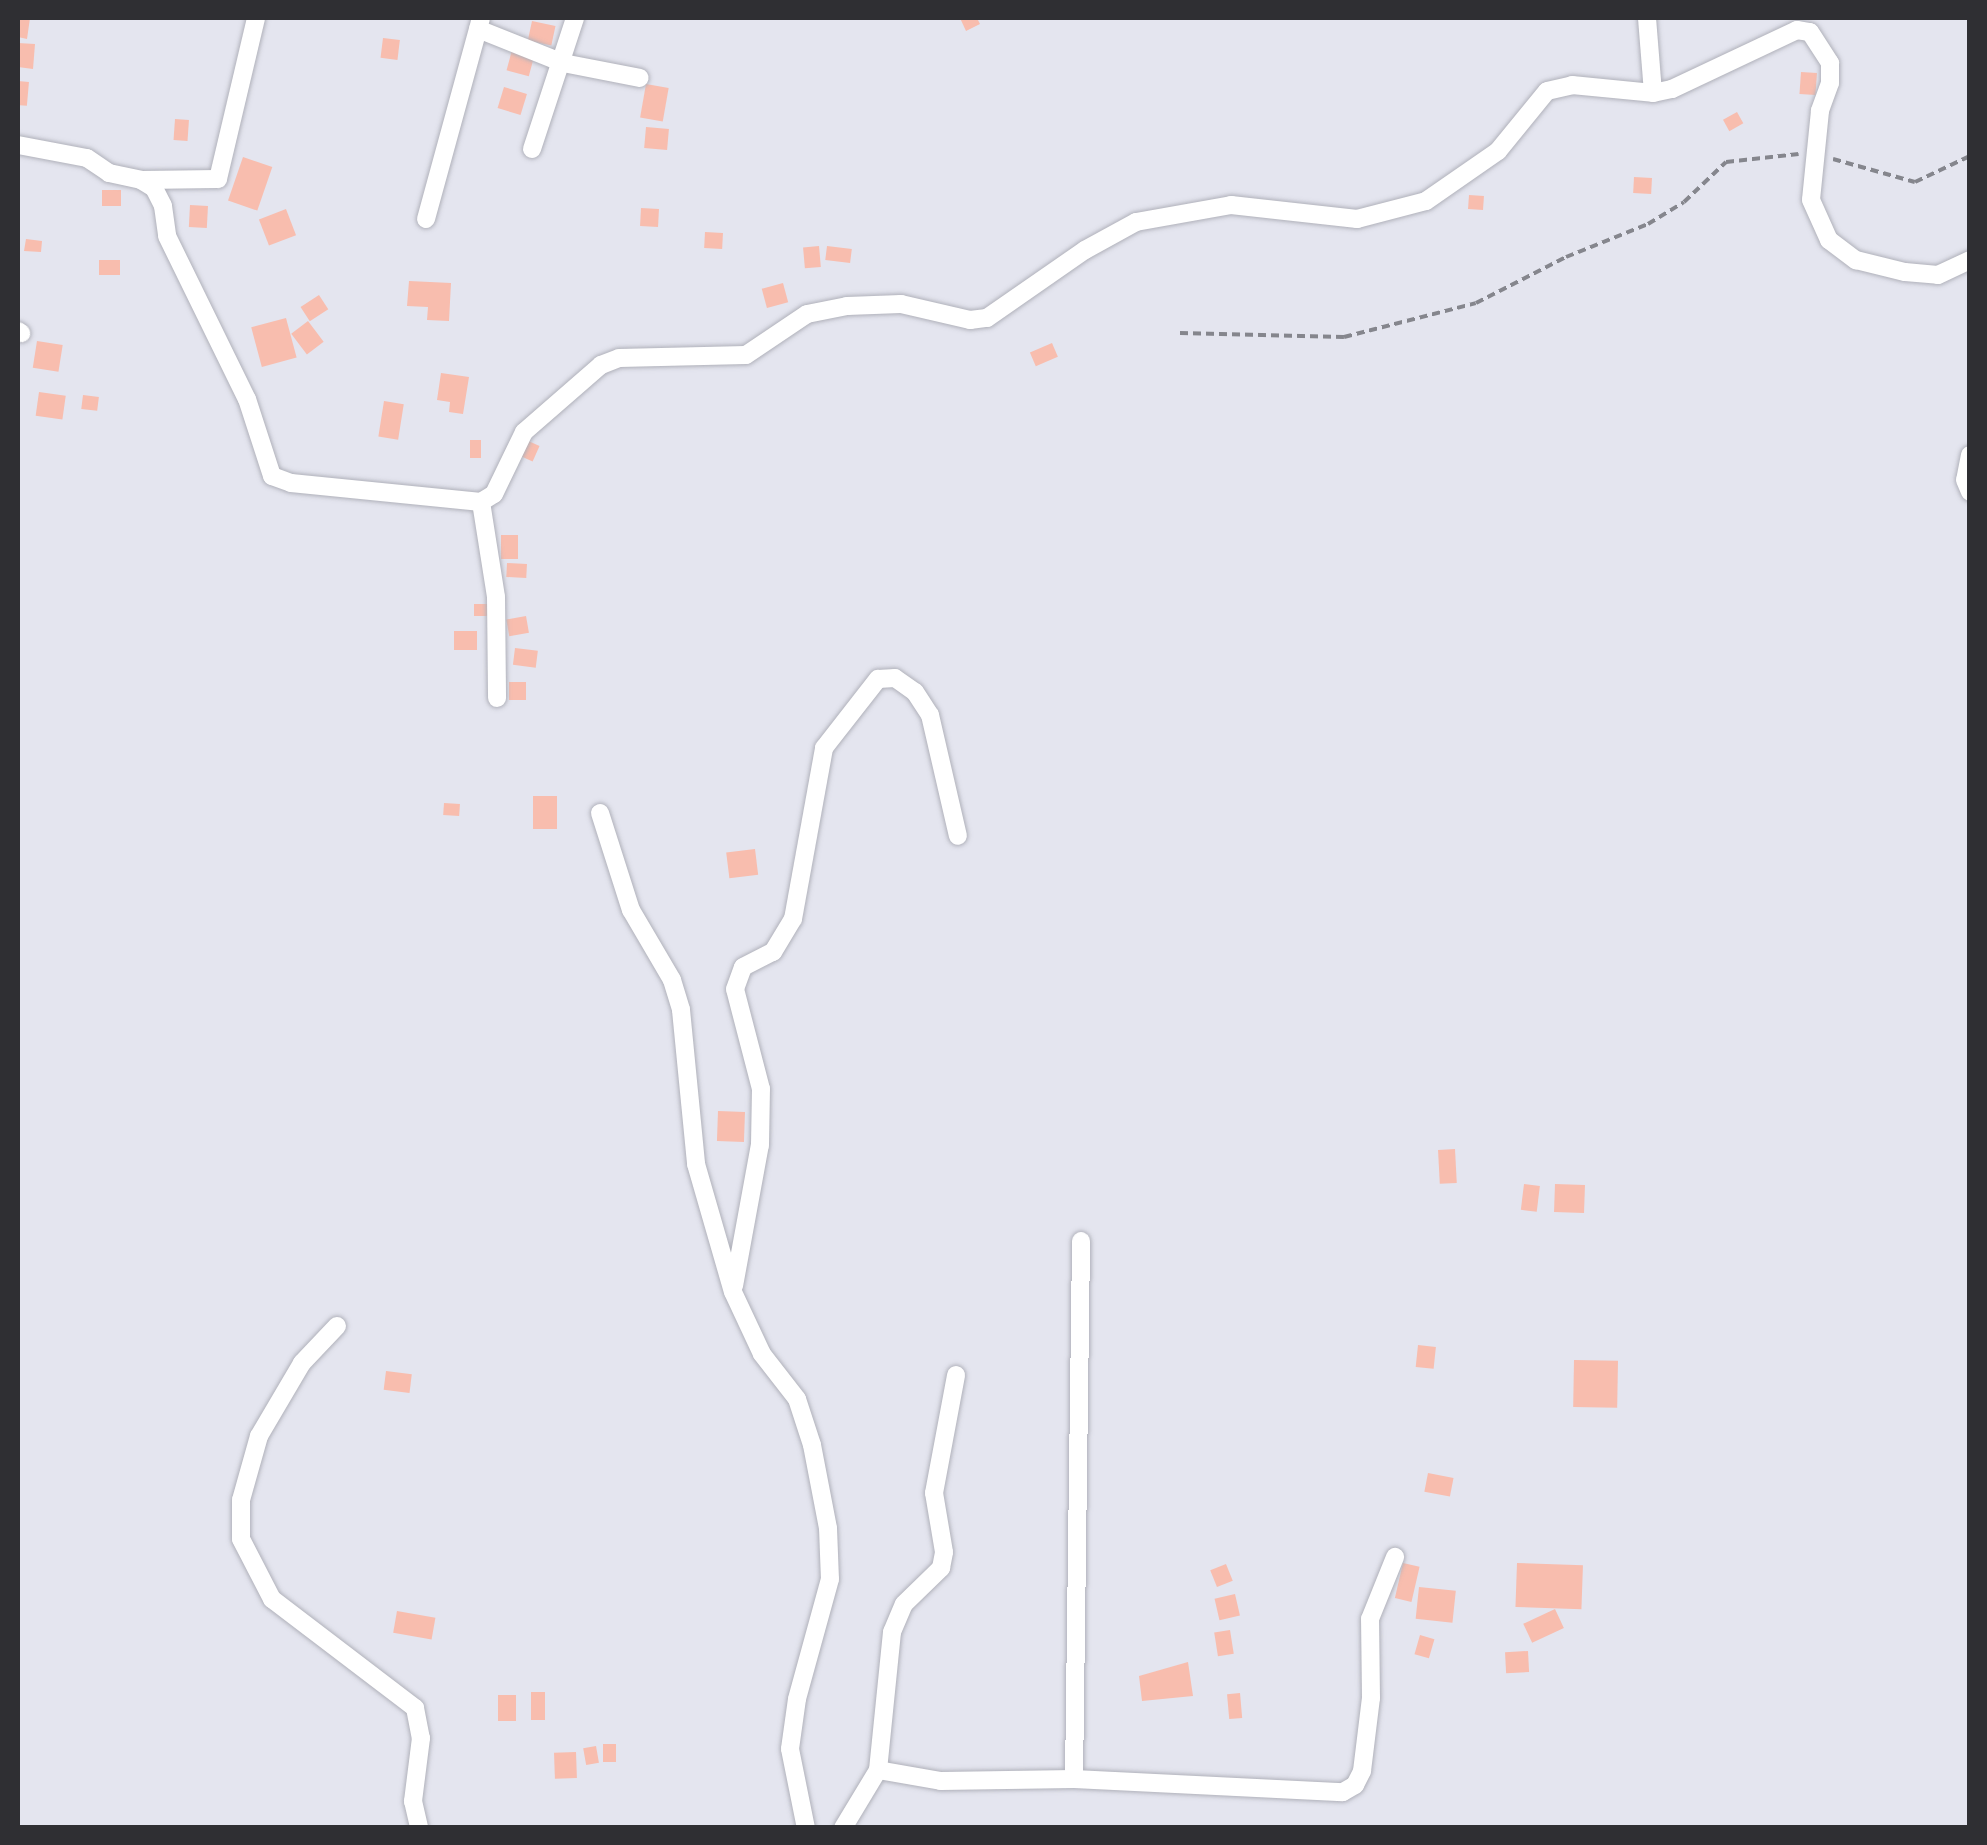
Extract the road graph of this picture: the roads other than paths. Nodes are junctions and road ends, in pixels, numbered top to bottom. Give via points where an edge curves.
1 (256, 18) edge
2 (575, 18) edge
3 (1648, 18) edge
4 (479, 23) edge
5 (563, 63) junction
6 (640, 78) dead end
7 (1654, 94) junction
8 (18, 145) edge
9 (532, 149) dead end
10 (141, 180) junction
11 (426, 219) dead end
12 (1970, 260) edge
13 (1970, 455) edge
14 (1970, 492) edge
15 (480, 502) junction
16 (497, 698) dead end
17 (600, 813) dead end
18 (958, 836) dead end
19 (1081, 1241) dead end
20 (734, 1292) junction
21 (336, 1326) dead end
22 (956, 1375) dead end
23 (1395, 1557) dead end
24 (878, 1770) junction
25 (1074, 1780) junction
26 (419, 1828) edge
27 (806, 1828) edge
28 (843, 1828) edge

1 - 10 street via 218,179
2 - 5 street
3 - 7 street
4 - 5 street
4 - 11 street
5 - 6 street
5 - 9 street
7 - 12 street via 1784,35 1810,32 1830,63 1811,200 1829,240 1856,260 1938,274
7 - 15 street via 1572,85 1546,90 1498,151 1464,177 1426,201 1357,219 1230,206 1136,222 986,318 901,304 847,306 807,314 746,355 619,358 600,365 524,432 494,494
8 - 10 street via 87,158 109,173
10 - 15 street via 154,188 162,206 167,236 247,399 272,476
13 - 14 street
15 - 16 street via 496,597
17 - 20 street via 631,910 672,980 681,1010 696,1164
18 - 20 street via 930,716 915,692 895,678 878,679 824,748 793,920 772,952 743,967 735,988 761,1089 760,1145
19 - 25 street
20 - 27 street via 762,1354 797,1399 828,1528 830,1579 790,1749
21 - 26 street via 302,1363 260,1436 241,1500 240,1539 272,1599 416,1708 421,1738 413,1801
22 - 24 street via 934,1493 941,1568 904,1604 892,1632
23 - 25 street via 1370,1620 1371,1698 1355,1785 1343,1792
24 - 25 street via 941,1782
24 - 28 street

